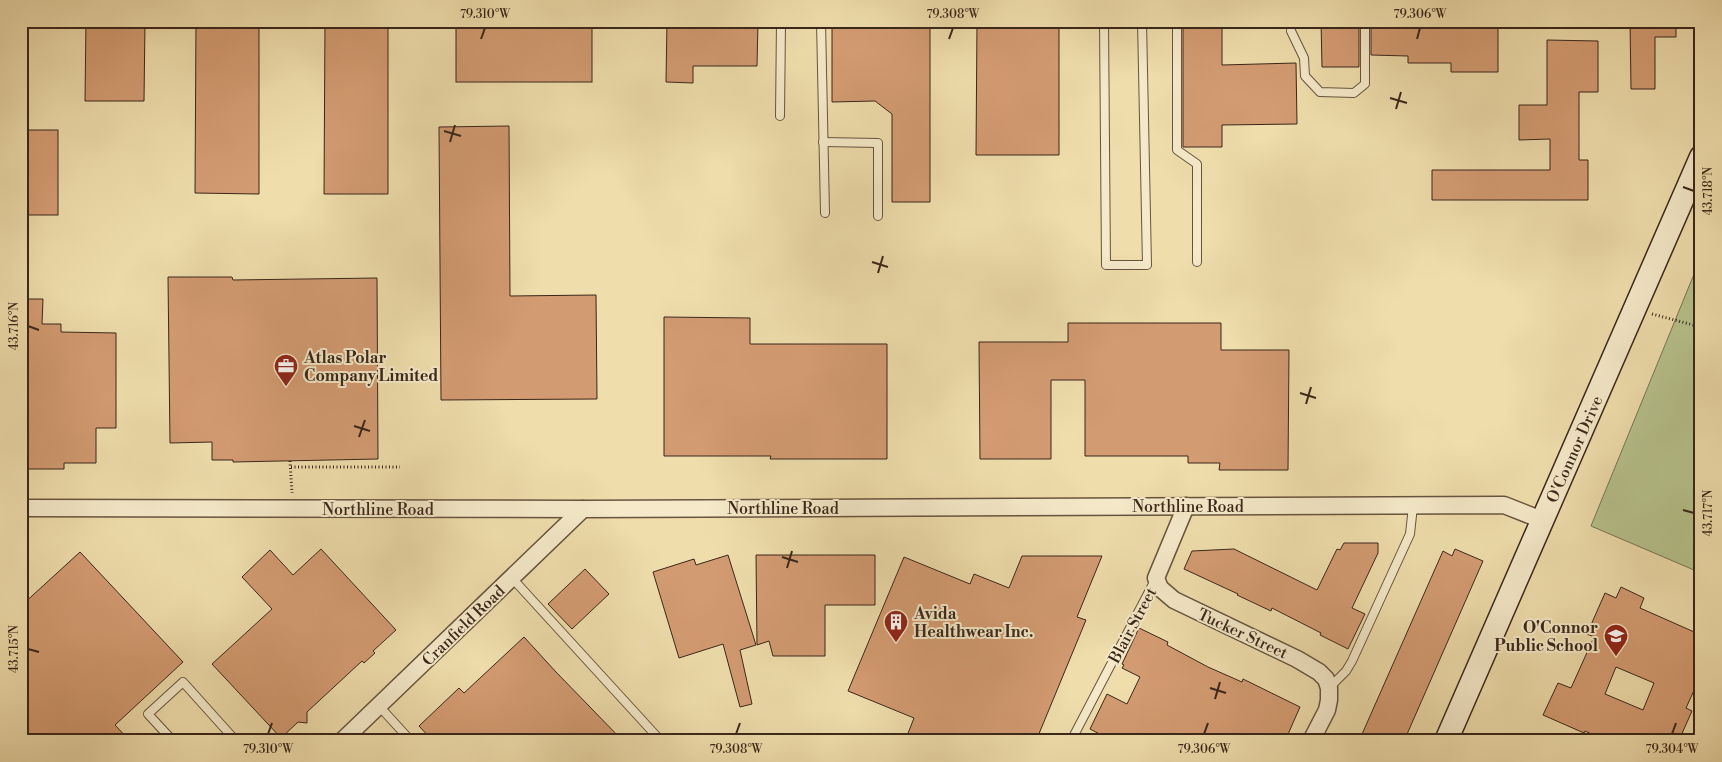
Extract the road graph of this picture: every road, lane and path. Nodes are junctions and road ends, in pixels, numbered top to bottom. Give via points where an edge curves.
1 (781, 21) edge
2 (821, 21) edge
3 (1104, 21) edge
4 (1142, 21) edge
5 (1177, 21) edge
6 (1365, 21) edge
7 (1291, 31) dead end
8 (780, 116) dead end
9 (823, 142) junction
10 (1701, 157) edge
11 (825, 213) dead end
12 (878, 216) dead end
13 (1196, 262) dead end
14 (1635, 309) junction
15 (1701, 328) edge
16 (290, 461) dead end
17 (291, 467) junction
18 (400, 467) dead end
19 (1186, 506) junction
20 (1413, 506) junction
21 (21, 508) edge
22 (292, 508) junction
23 (584, 509) junction
24 (1542, 520) junction
25 (512, 578) junction
26 (1156, 578) junction
27 (1329, 688) junction
28 (380, 706) junction
29 (173, 741) edge
30 (236, 741) edge
31 (342, 741) edge
32 (411, 741) edge
33 (661, 741) edge
34 (1071, 741) edge
35 (1311, 741) edge
36 (1446, 741) edge

1 - 8 lane
2 - 9 lane
3 - 4 lane via 1106,265 1147,265
5 - 13 lane via 1177,150 1197,164
6 - 7 lane via 1365,84 1354,93 1320,92 1305,76 1304,58
9 - 11 lane
9 - 12 lane via 878,143
10 - 14 main road, O'Connor Drive
14 - 15 path
14 - 24 main road, O'Connor Drive
16 - 17 path
17 - 18 path
17 - 22 path
19 - 20 street, Northline Road
19 - 23 street, Northline Road
19 - 26 street, Blair Street
20 - 24 street, Northline Road via 1504,505
20 - 27 lane via 1410,534 1352,661
21 - 22 street, Northline Road
22 - 23 street, Northline Road
23 - 25 street, Cranfield Road
24 - 36 main road, O'Connor Drive
25 - 28 street, Cranfield Road
25 - 33 lane
26 - 27 street, Tucker Street via 1160,588 1174,600 1310,666 1326,679
26 - 34 lane, Blair Street
27 - 35 street via 1327,710
28 - 31 street, Cranfield Road
28 - 32 lane
29 - 30 lane via 148,714 183,682

